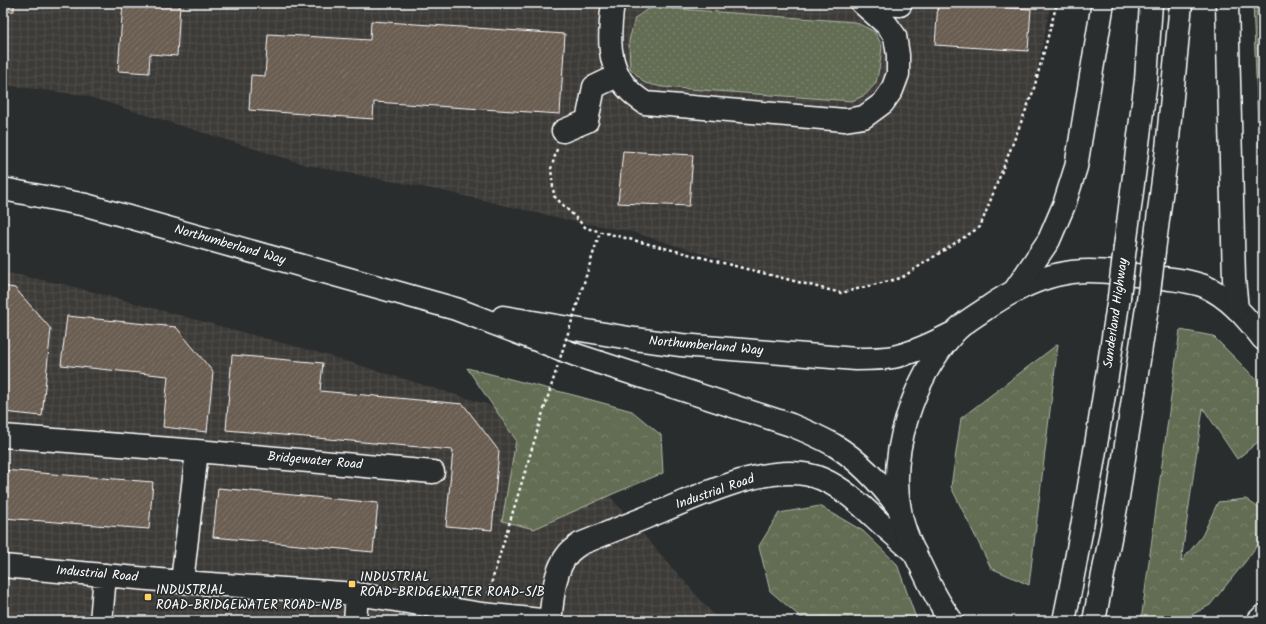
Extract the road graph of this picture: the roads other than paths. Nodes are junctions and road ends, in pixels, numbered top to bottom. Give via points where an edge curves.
1 (613, 3) edge
2 (862, 3) edge
3 (871, 3) edge
4 (900, 3) edge
5 (1103, 3) edge
6 (1152, 3) edge
7 (1181, 3) edge
8 (1227, 3) edge
9 (617, 76) junction
10 (563, 131) road end
11 (3, 189) edge
12 (1015, 290) junction
13 (456, 309) junction
14 (1237, 309) junction
15 (954, 333) junction
16 (1263, 339) edge
17 (3, 436) edge
18 (196, 451) junction
19 (433, 472) dead end
20 (900, 510) junction
21 (915, 553) junction
22 (3, 566) edge
23 (105, 575) junction
24 (182, 582) junction
25 (358, 594) junction
26 (1263, 616) edge
27 (947, 617) edge
28 (101, 621) edge
29 (355, 621) edge
30 (550, 621) edge
31 (1064, 621) edge
32 (1094, 621) edge
33 (1258, 621) edge

1 - 9 main road via 610,49
2 - 9 main road via 887,25 895,36 898,55 898,74 892,90 883,103 864,117 845,120 645,103 628,90
3 - 4 main road
5 - 12 main road via 1076,168 1049,240
6 - 31 main road, Sunderland Highway, bridge via 1146,80 1119,297 1089,490
7 - 32 main road, bridge via 1167,149 1148,301 1118,497
8 - 14 main road
9 - 10 main road via 594,87 586,121
11 - 13 main road, Northumberland Way via 86,204
12 - 14 main road via 1055,275 1089,271 1108,272 1203,286 1221,295
12 - 15 main road
13 - 15 main road, Northumberland Way via 681,345 856,359 894,357
13 - 20 main road, Northumberland Way via 576,356 812,434 852,458 871,475
14 - 16 main road
15 - 20 main road via 924,375 912,402 898,465 897,488
17 - 18 main road, Bridgewater Road
18 - 19 main road, Bridgewater Road
18 - 24 main road
20 - 21 main road
21 - 27 main road
21 - 30 main road, Industrial Road via 837,487 807,474 774,474 704,494 580,544 561,564
22 - 23 main road, Industrial Road
23 - 24 main road, Industrial Road
23 - 28 main road
24 - 25 main road, Industrial Road
25 - 29 main road
25 - 30 main road, Industrial Road via 482,614
26 - 33 main road

